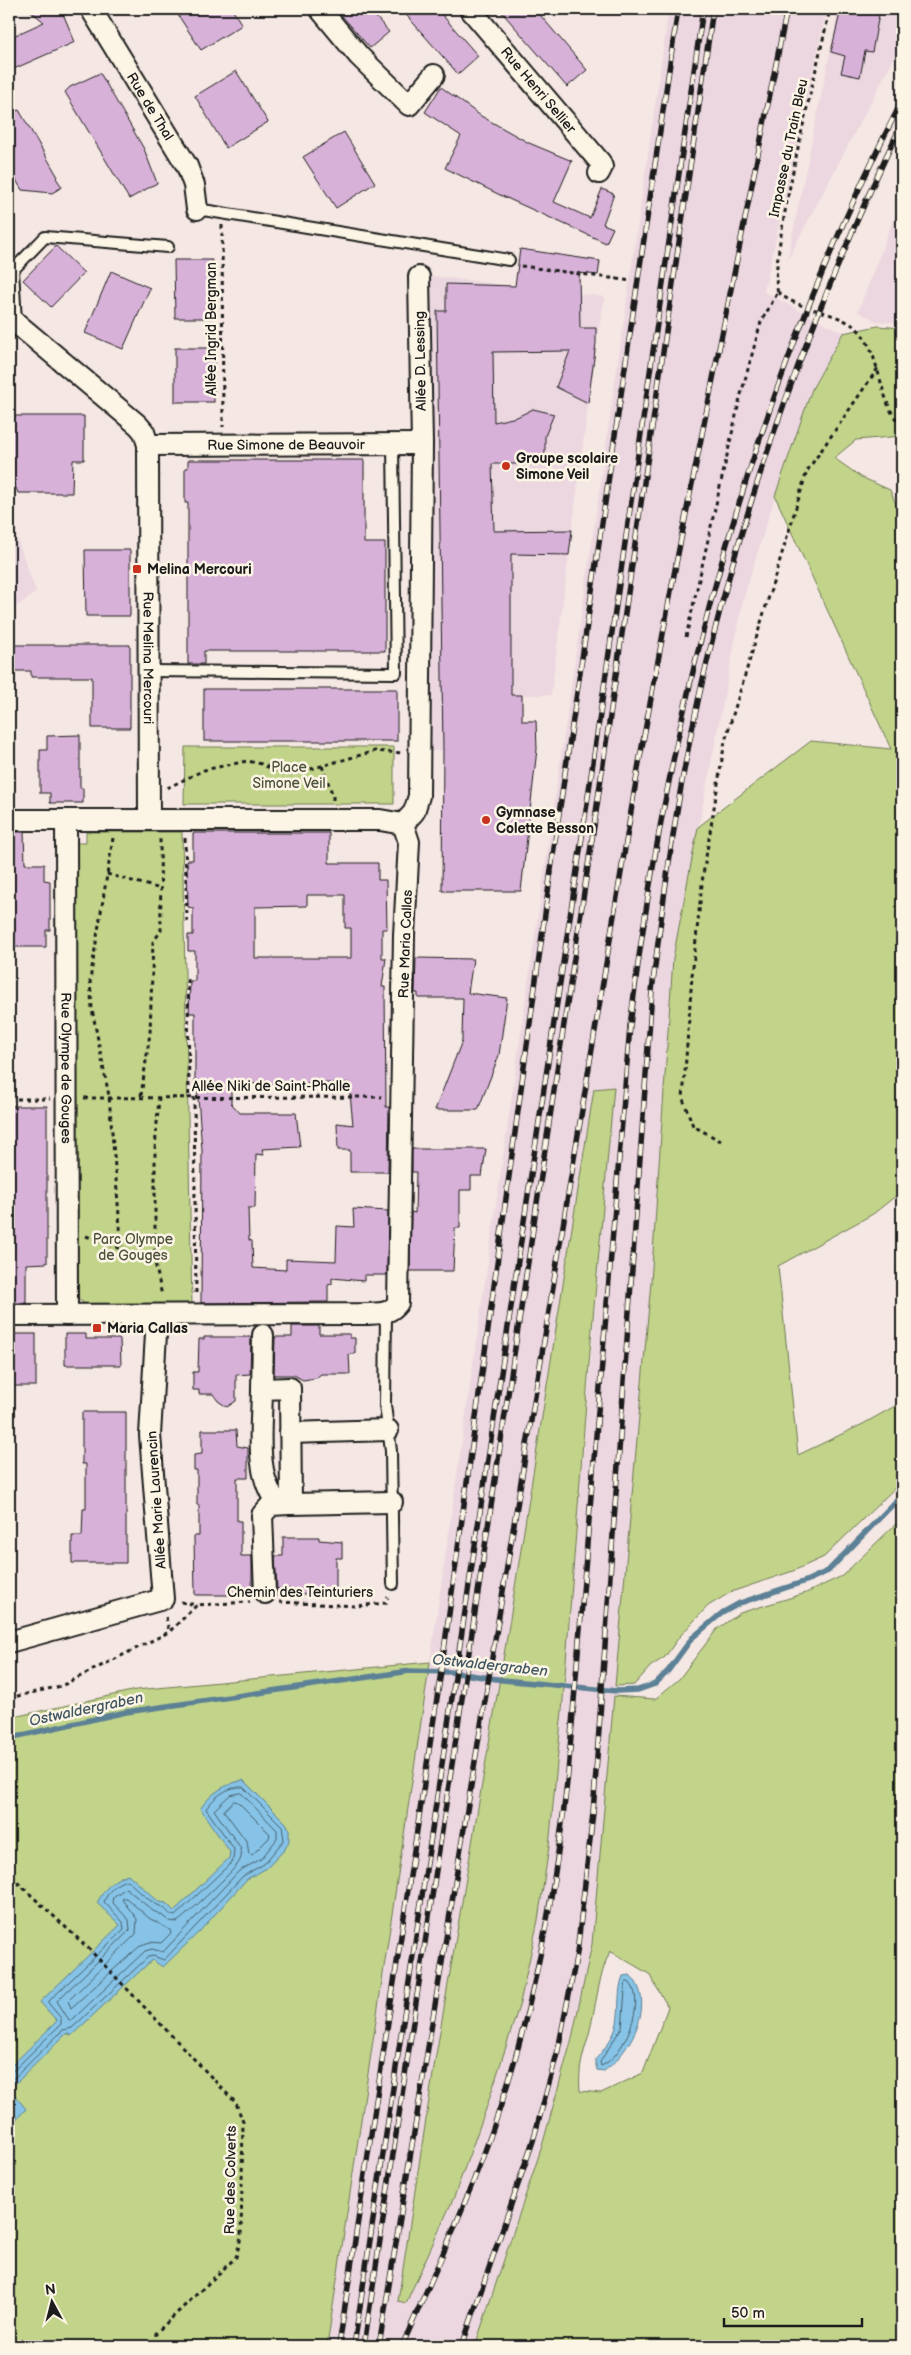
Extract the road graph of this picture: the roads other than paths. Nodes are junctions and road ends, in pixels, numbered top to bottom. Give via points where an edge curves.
1 (91, 9) edge
2 (320, 9) edge
3 (470, 9) edge
4 (434, 76) dead end
5 (599, 173) dead end
6 (197, 209) joint
7 (168, 247) dead end
8 (509, 260) road end
9 (419, 277) dead end
10 (12, 320) edge
11 (393, 444) junction
12 (422, 444) junction
13 (148, 445) junction
14 (149, 671) junction
15 (9, 820) edge
16 (66, 820) junction
17 (154, 820) junction
18 (403, 824) junction
19 (386, 1313) junction
20 (249, 1314) junction
21 (67, 1315) junction
22 (152, 1315) junction
23 (9, 1316) edge
24 (262, 1389) junction
25 (388, 1430) junction
26 (290, 1441) junction
27 (262, 1449) junction
28 (392, 1502) junction
29 (285, 1504) junction
30 (393, 1584) road end
31 (267, 1599) road end
32 (9, 1642) edge

1 - 6 street, Rue de Thal via 187,166 194,185
2 - 4 street via 360,56 409,105
3 - 5 street, Rue Henri Sellier via 600,162
6 - 8 lane
7 - 10 lane via 45,237 13,270
9 - 12 street, Allée D. Lessing
10 - 13 street via 138,426 144,432
11 - 12 street, Rue Simone de Beauvoir
11 - 13 street, Rue Simone de Beauvoir
11 - 14 lane via 396,673
12 - 18 street, Allée D. Lessing via 419,796 414,812
13 - 14 street, Rue Melina Mercouri
14 - 17 street, Rue Melina Mercouri via 148,789
15 - 16 street
16 - 17 street
16 - 21 street, Rue Olympe de Gouges
17 - 18 street via 380,820
18 - 19 street, Rue Maria Callas via 409,842 400,1097 398,1302 393,1310
19 - 20 street
19 - 25 lane via 385,1405
20 - 22 street
20 - 24 street via 256,1335
21 - 22 street
21 - 23 street
22 - 32 street, Allée Marie Laurencin via 156,1334 150,1435 163,1599
24 - 26 street via 290,1388
24 - 27 street
25 - 26 street
25 - 28 lane
26 - 27 street
26 - 29 street
27 - 29 street via 270,1495
28 - 29 street
28 - 30 lane
29 - 31 street via 271,1505 262,1515

